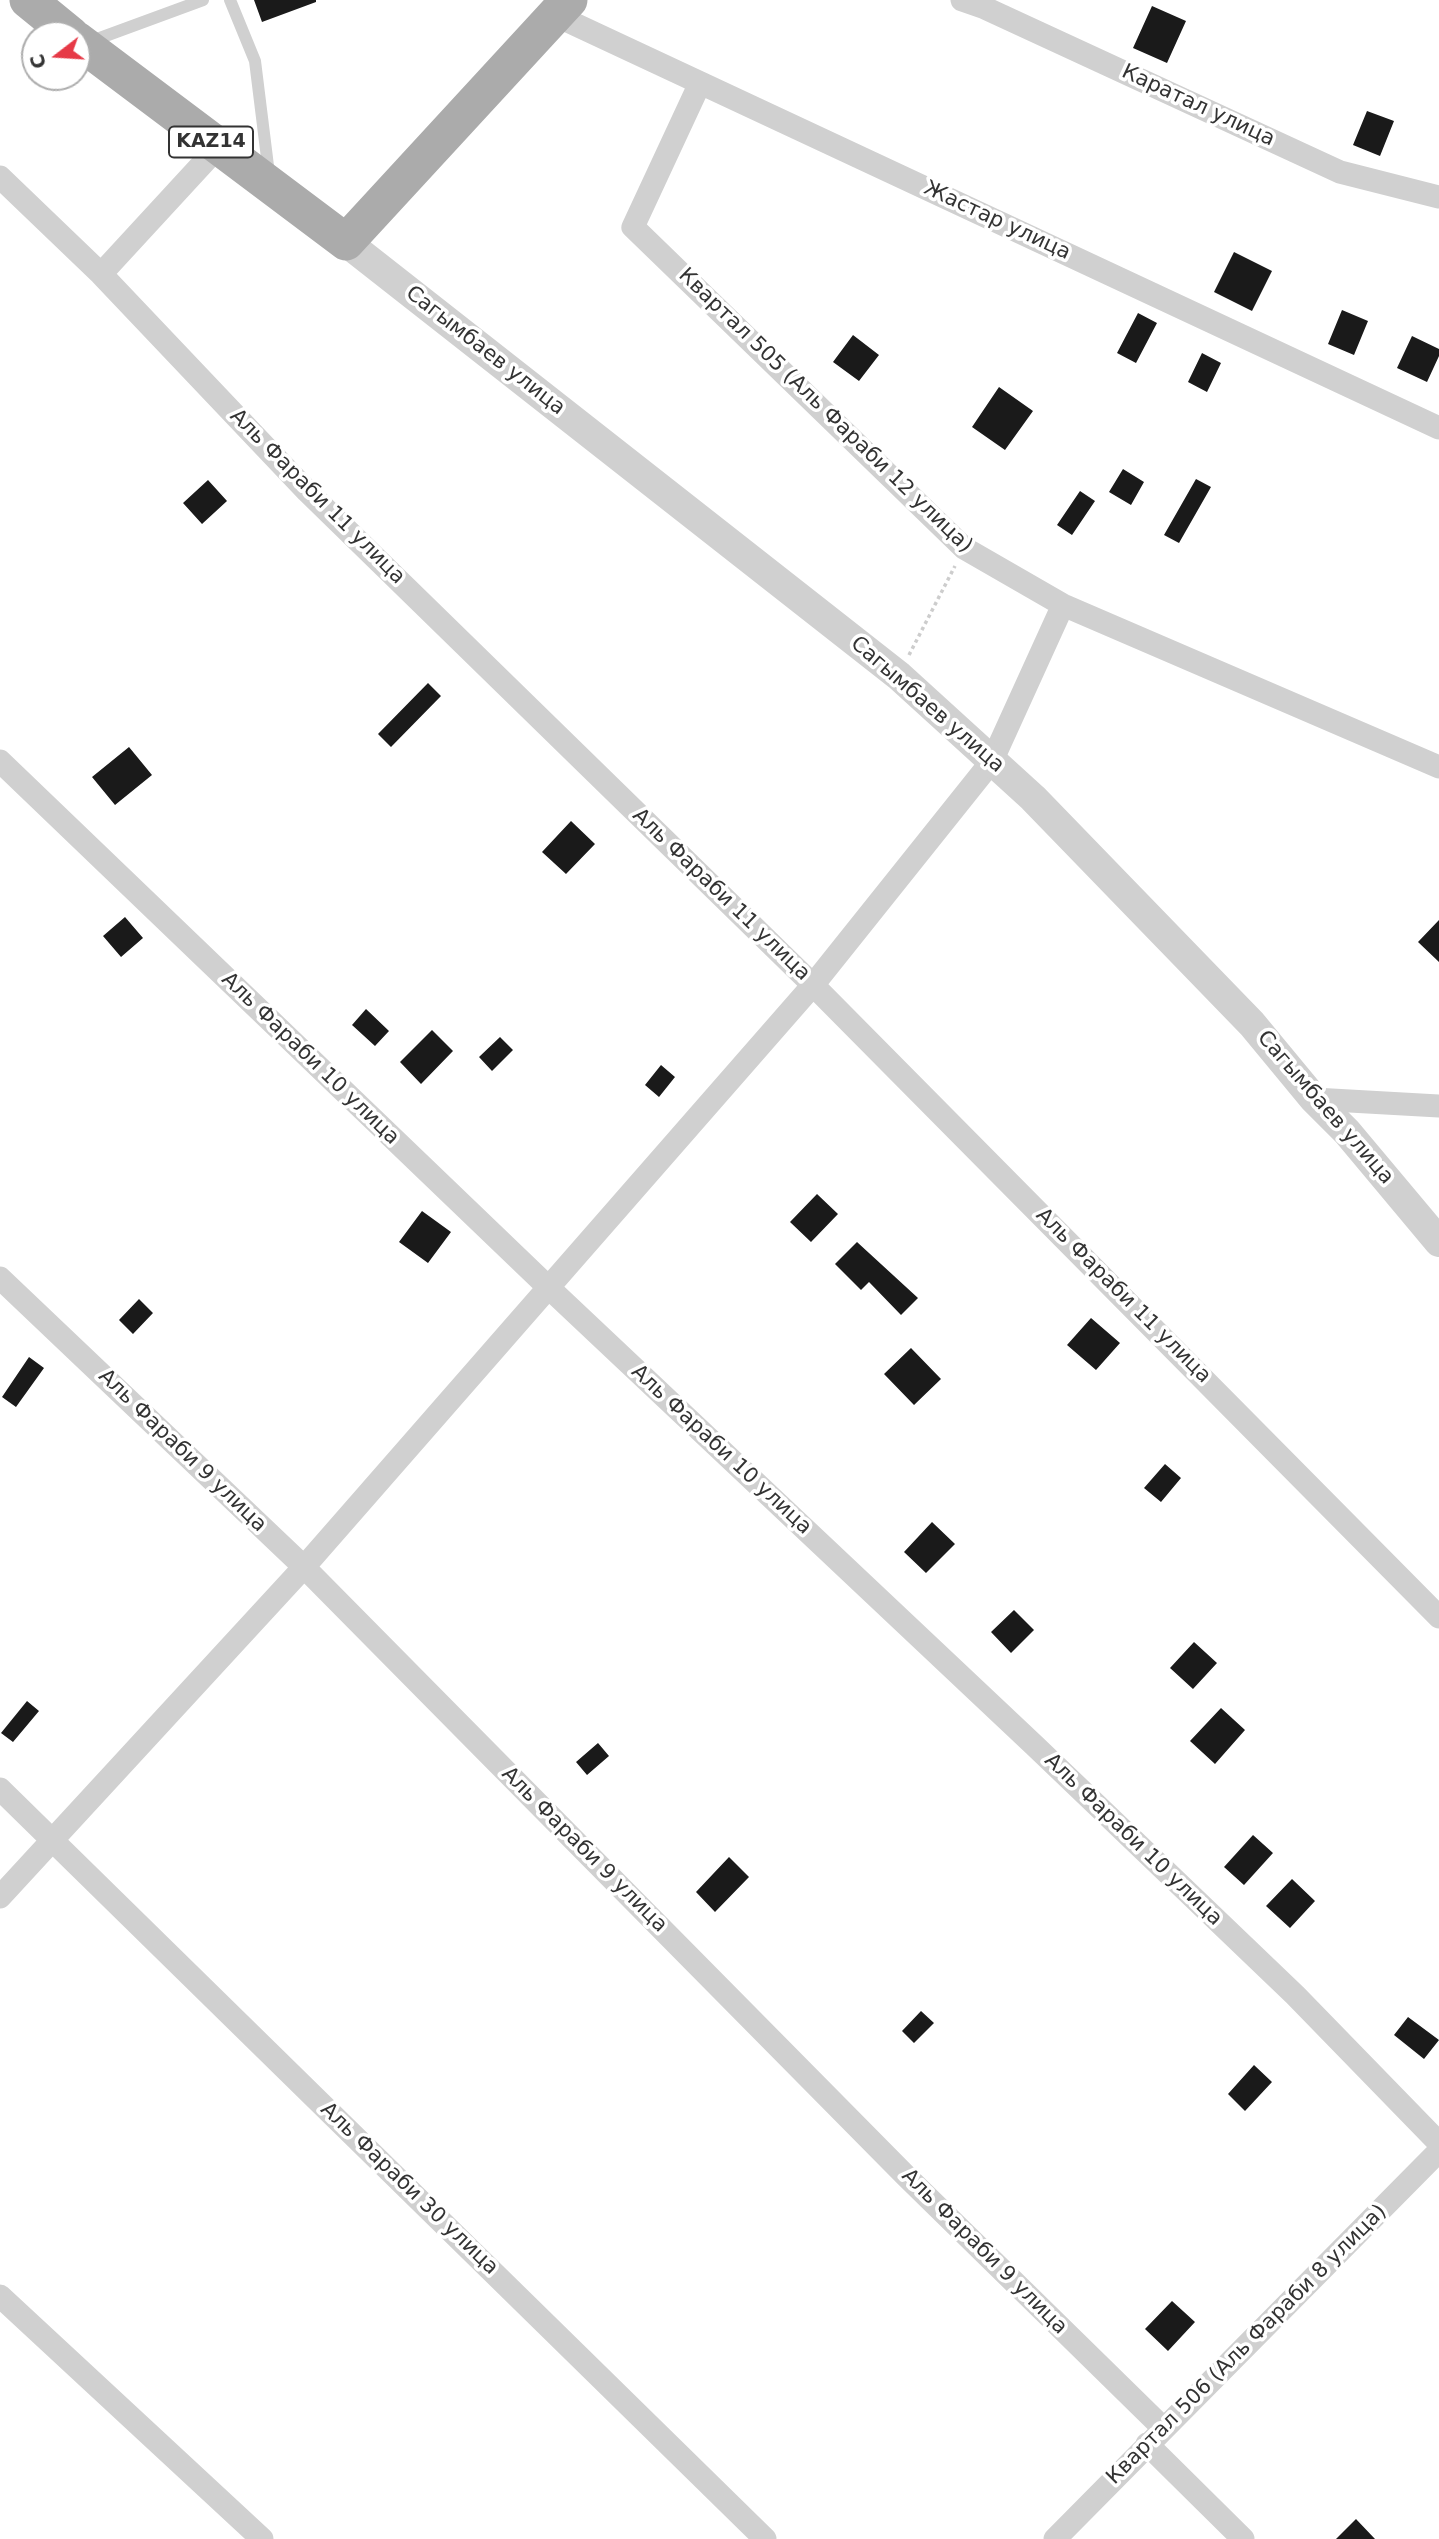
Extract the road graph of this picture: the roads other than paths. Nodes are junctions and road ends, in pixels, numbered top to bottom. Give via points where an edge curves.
1 (28, 0) edge
2 (203, 0) edge
3 (230, 0) edge
4 (962, 0) edge
5 (562, 8) edge
6 (54, 21) edge
7 (91, 36) edge
8 (91, 51) edge
9 (700, 83) junction
10 (218, 147) junction
11 (0, 177) edge
12 (270, 185) junction
13 (1439, 197) edge
14 (346, 242) junction
15 (101, 274) junction
16 (1439, 428) edge
17 (1063, 605) junction
18 (0, 761) edge
19 (992, 761) junction
20 (1439, 767) edge
21 (813, 985) junction
22 (1314, 1099) junction
23 (1439, 1106) edge
24 (1439, 1242) edge
25 (0, 1278) edge
26 (548, 1287) junction
27 (304, 1567) junction
28 (1439, 1617) edge
29 (0, 1789) edge
30 (52, 1840) junction
31 (0, 1896) edge
32 (1439, 2143) edge
33 (1439, 2151) edge
34 (0, 2296) edge
35 (1155, 2436) junction
36 (262, 2539) edge
37 (765, 2539) edge
38 (1055, 2539) edge
39 (1243, 2539) edge

1 - 6 main road, KAZ14
2 - 7 lane
3 - 12 lane via 255,61
4 - 13 street, Каратал улица via 1340,172
5 - 9 street, Жастар улица
5 - 14 main road
8 - 10 main road, KAZ14
9 - 16 street, Жастар улица
9 - 17 street, Квартал 505 (Аль Фараби 12 улица) via 633,227 964,548
10 - 12 main road, KAZ14
10 - 15 street
11 - 15 street, Аль Фараби 11 улица
12 - 14 main road, KAZ14
14 - 19 street, Сагымбаев улица via 899,676
15 - 21 street, Аль Фараби 11 улица via 307,491
17 - 19 street
17 - 20 street, Квартал 505 (Аль Фараби 12 улица)
18 - 26 street, Аль Фараби 10 улица
19 - 21 street
19 - 22 street, Сагымбаев улица via 1242,1014
21 - 26 street
21 - 28 street, Аль Фараби 11 улица
22 - 23 street
22 - 24 street, Сагымбаев улица
25 - 27 street, Аль Фараби 9 улица
26 - 27 street
26 - 32 street, Аль Фараби 10 улица via 1065,1774 1295,1995
27 - 30 street
27 - 35 street, Аль Фараби 9 улица via 906,2176
29 - 30 street, Аль Фараби 30 улица
30 - 31 street
30 - 37 street, Аль Фараби 30 улица
33 - 35 street, Квартал 506 (Аль Фараби 8 улица)
34 - 36 street
35 - 38 street, Квартал 506 (Аль Фараби 8 улица)
35 - 39 street, Аль Фараби 9 улица

